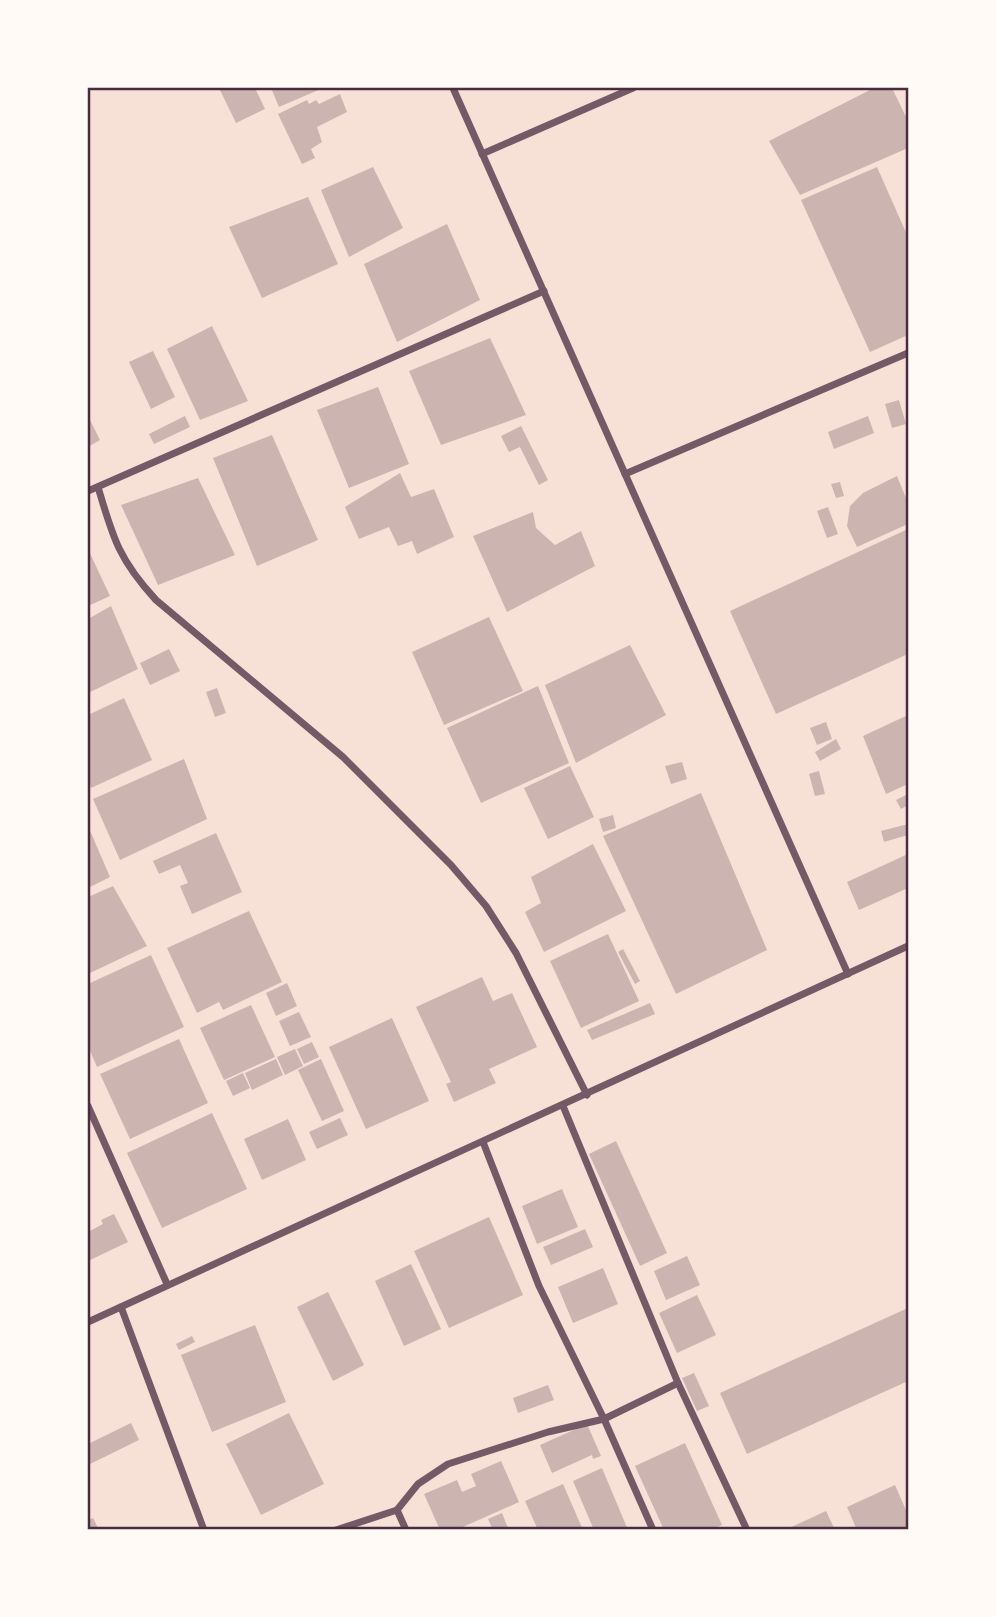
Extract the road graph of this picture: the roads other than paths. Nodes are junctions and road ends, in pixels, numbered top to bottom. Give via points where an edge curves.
1 (453, 88) edge
2 (633, 88) edge
3 (482, 153) junction
4 (544, 292) junction
5 (908, 353) edge
6 (625, 474) junction
7 (98, 487) junction
8 (88, 491) edge
9 (908, 946) edge
10 (848, 974) junction
11 (587, 1094) junction
12 (88, 1106) edge
13 (564, 1106) junction
14 (483, 1142) junction
15 (167, 1284) junction
16 (121, 1307) junction
17 (88, 1322) edge
18 (678, 1383) junction
19 (604, 1419) junction
20 (397, 1510) junction
21 (204, 1530) edge
22 (336, 1530) edge
23 (406, 1530) edge
24 (653, 1530) edge
25 (747, 1530) edge

1 - 3 street
2 - 3 street
3 - 4 street
4 - 6 street
4 - 7 street
5 - 6 street
6 - 10 street
7 - 8 street
7 - 11 street via 130,572 156,600 343,757 486,906 516,953
9 - 10 street
10 - 11 street
11 - 13 street
12 - 15 street
13 - 14 street
13 - 18 street
14 - 15 street
14 - 19 street via 539,1286
15 - 16 street
16 - 17 street
16 - 21 street
18 - 19 street
18 - 25 street
19 - 20 street via 448,1464 418,1484
19 - 24 street
20 - 22 street
20 - 23 street

